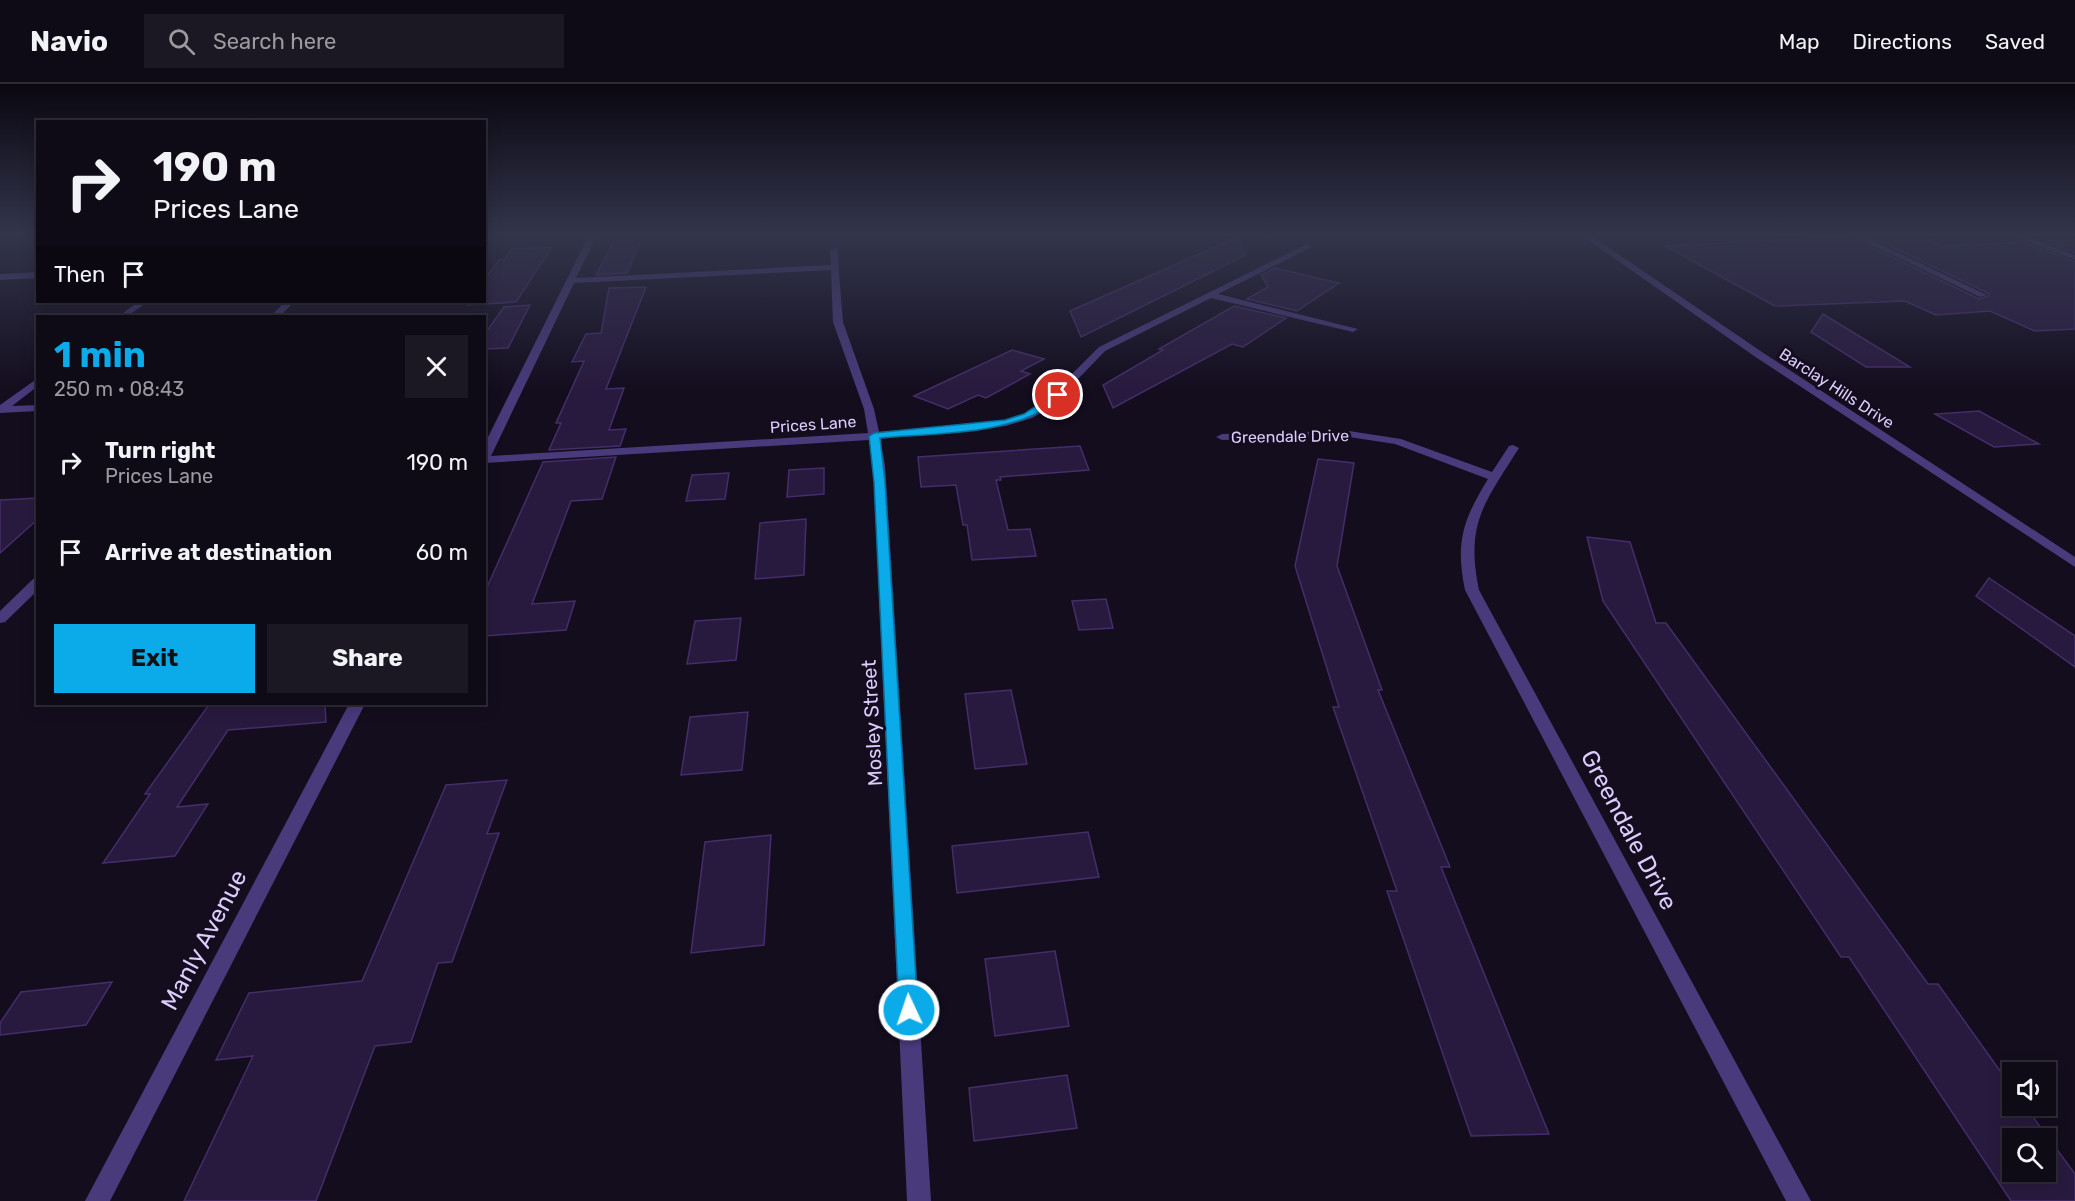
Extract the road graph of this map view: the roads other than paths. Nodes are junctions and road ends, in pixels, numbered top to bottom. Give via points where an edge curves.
1 (568, 287) edge
2 (836, 287) edge
3 (1225, 287) edge
4 (1661, 287) edge
5 (1966, 287) edge
6 (1211, 294) junction
7 (1983, 295) dead end
8 (142, 303) edge
9 (289, 303) edge
10 (124, 315) edge
11 (276, 315) edge
12 (1353, 329) dead end
13 (36, 383) edge
14 (36, 408) edge
15 (0, 410) edge
16 (874, 436) junction
17 (1222, 437) dead end
18 (1513, 448) dead end
19 (486, 455) edge
20 (486, 459) edge
21 (1495, 477) junction
22 (2075, 562) edge
23 (36, 584) edge
24 (0, 619) edge
25 (356, 705) edge
26 (97, 1201) edge
27 (919, 1201) edge
28 (1799, 1201) edge

1 - 19 street
2 - 16 street, Mosley Street via 838,322 864,393
3 - 6 street, Prices Lane
4 - 22 street, Barclay Hills Drive
5 - 7 street
6 - 12 street
6 - 16 street, Prices Lane via 1091,357 1058,395 1028,416 981,427
8 - 10 street
9 - 11 street
13 - 15 street
14 - 15 street
16 - 20 street, Prices Lane
16 - 27 street, Mosley Street via 880,482
17 - 21 street, Greendale Drive via 1349,434 1397,441
18 - 21 street, Greendale Drive
21 - 28 street, Greendale Drive via 1465,534 1472,590
23 - 24 street
25 - 26 street, Manly Avenue

